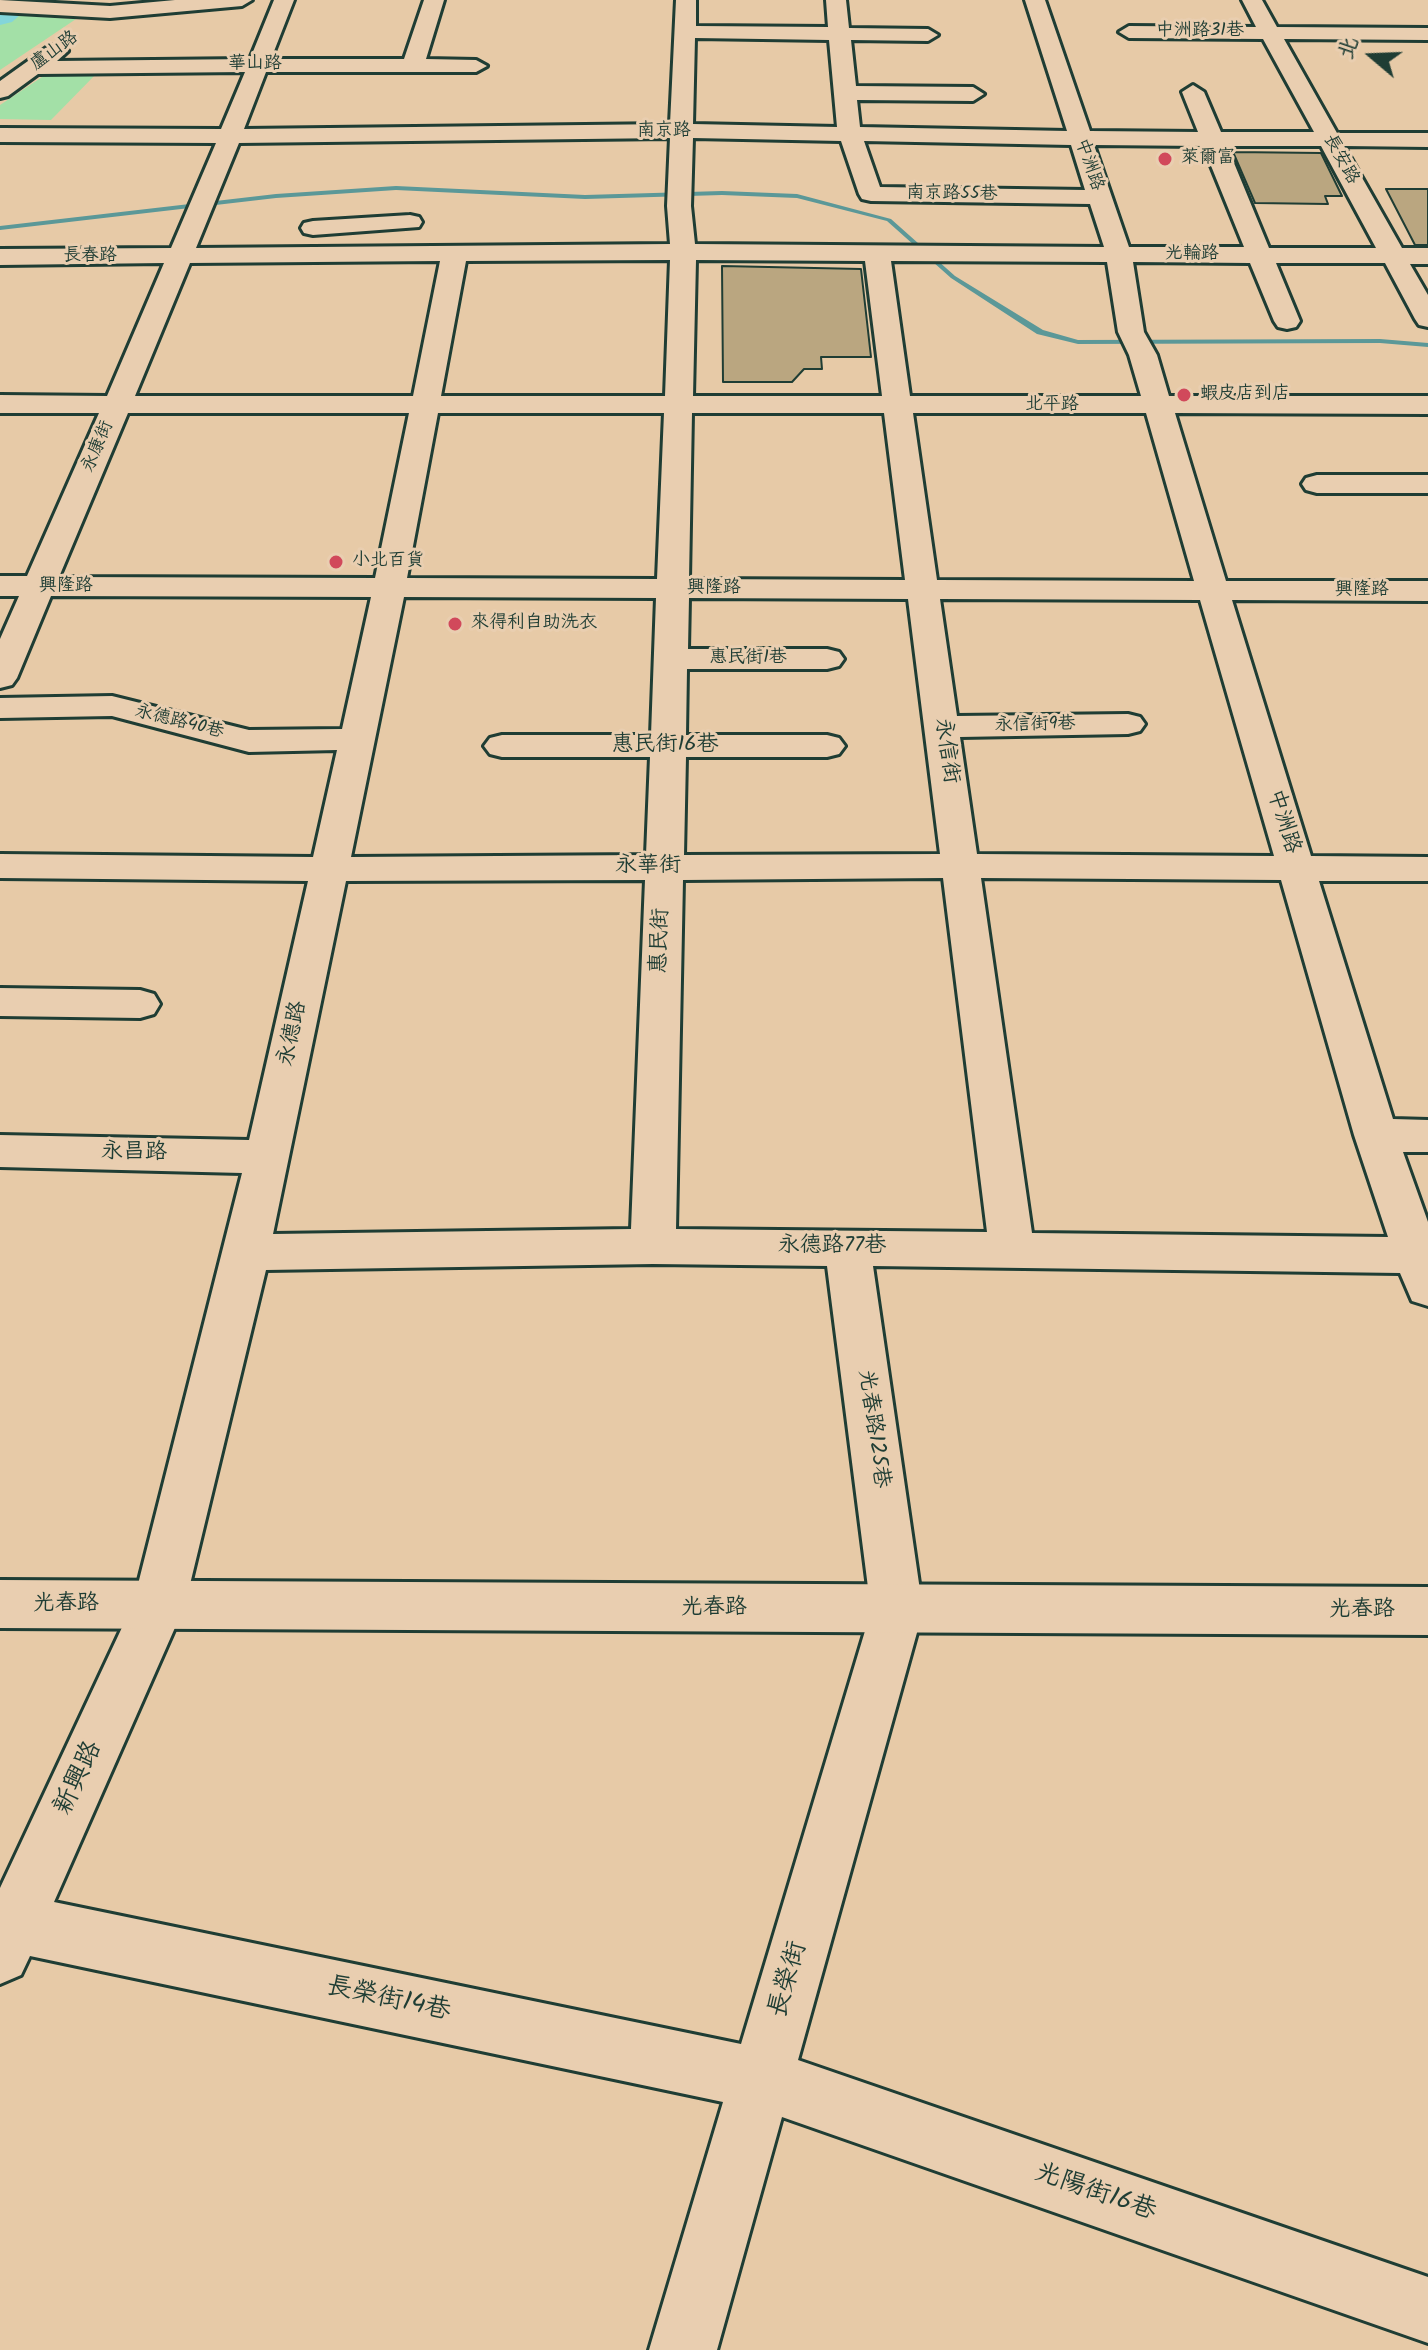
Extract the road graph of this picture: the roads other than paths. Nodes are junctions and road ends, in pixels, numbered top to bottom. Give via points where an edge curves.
1 (242, 0) edge
2 (284, 0) edge
3 (434, 0) edge
4 (686, 0) edge
5 (836, 0) edge
6 (1035, 0) edge
7 (1252, 0) edge
8 (0, 6) edge
9 (110, 12) junction
10 (686, 32) junction
11 (1129, 32) dead end
12 (1162, 32) junction
13 (840, 33) junction
14 (1271, 33) junction
15 (1428, 34) edge
16 (928, 35) dead end
17 (260, 65) junction
18 (413, 66) junction
19 (476, 66) dead end
20 (34, 68) junction
21 (0, 91) edge
22 (845, 93) junction
23 (973, 94) dead end
24 (682, 131) junction
25 (849, 132) junction
26 (0, 135) edge
27 (228, 136) junction
28 (1079, 138) junction
29 (1211, 139) junction
30 (1329, 139) junction
31 (1428, 140) edge
32 (1099, 197) junction
33 (410, 222) dead end
34 (194, 224) junction
35 (683, 252) junction
36 (884, 254) junction
37 (454, 255) junction
38 (1119, 255) junction
39 (1258, 256) junction
40 (1393, 256) junction
41 (1428, 256) edge
42 (0, 257) edge
43 (1428, 319) edge
44 (1287, 321) dead end
45 (677, 403) junction
46 (0, 404) edge
47 (117, 404) junction
48 (424, 404) junction
49 (898, 405) junction
50 (1428, 405) edge
51 (1158, 406) junction
52 (1317, 484) dead end
53 (1428, 484) edge
54 (0, 586) edge
55 (40, 586) junction
56 (672, 589) junction
57 (389, 590) junction
58 (923, 590) junction
59 (1213, 591) junction
60 (1421, 591) edge
61 (1428, 623) edge
62 (670, 659) junction
63 (827, 659) dead end
64 (0, 678) edge
65 (0, 708) edge
66 (1128, 724) dead end
67 (942, 727) junction
68 (357, 739) junction
69 (502, 746) dead end
70 (668, 746) junction
71 (827, 746) dead end
72 (0, 866) edge
73 (960, 866) junction
74 (664, 867) junction
75 (1296, 867) junction
76 (329, 869) junction
77 (1428, 869) edge
78 (0, 1002) edge
79 (140, 1004) dead end
80 (1376, 1135) junction
81 (1428, 1136) edge
82 (0, 1151) edge
83 (267, 1157) junction
84 (653, 1246) junction
85 (847, 1247) junction
86 (1012, 1249) junction
87 (247, 1252) junction
88 (1423, 1271) edge
89 (0, 1604) edge
90 (159, 1605) junction
91 (897, 1611) junction
92 (1428, 1611) edge
93 (7, 1939) edge
94 (762, 2079) junction
95 (1428, 2310) edge
96 (683, 2350) edge

1 - 9 street
2 - 17 street, 永康街
3 - 18 street
4 - 10 street
5 - 13 street
6 - 28 street, 中洲路
7 - 14 street, 長安路
8 - 9 street
9 - 20 street, 盧山路
10 - 13 street
10 - 24 street
11 - 12 street, 中洲路31巷
12 - 14 street, 中洲路31巷
12 - 29 street
13 - 16 street
13 - 22 street
14 - 15 street, 中洲路31巷
14 - 30 street, 長安路
17 - 18 street, 華山路
17 - 20 street, 華山路
17 - 27 street, 永康街
18 - 19 street, 華山路
20 - 21 street, 盧山路
22 - 23 street
22 - 25 street
24 - 25 street, 南京路
24 - 27 street, 南京路
24 - 35 street
25 - 28 street, 南京路
25 - 32 street, 南京路55巷 via 871,194
26 - 27 street, 南京路
27 - 34 street, 永康街
28 - 29 street, 南京路
28 - 32 street, 中洲路
29 - 30 street, 南京路
29 - 39 street
30 - 31 street, 南京路
30 - 40 street, 長安路
32 - 38 street, 中洲路
33 - 34 street via 276,230
34 - 37 street
34 - 42 street, 長春路
34 - 47 street, 永康街
35 - 36 street
35 - 37 street
35 - 45 street
36 - 38 street, 光輪路
36 - 49 street, 永信街
37 - 48 street, 永德路
38 - 39 street, 光輪路
38 - 51 street, 中洲路 via 1137,343
39 - 40 street, 光輪路
39 - 44 street
40 - 41 street, 光輪路
40 - 43 street, 長安路
45 - 48 street, 北平路
45 - 49 street, 北平路
45 - 56 street
46 - 47 street, 北平路
47 - 48 street, 北平路
47 - 55 street, 永康街
48 - 57 street, 永德路
49 - 51 street, 北平路
49 - 58 street, 永信街
50 - 51 street, 北平路
51 - 59 street, 中洲路
52 - 53 street
54 - 55 street, 興隆路
55 - 57 street, 興隆路
55 - 64 street, 永康街
56 - 57 street, 興隆路
56 - 58 street, 興隆路
56 - 62 street, 惠民街
57 - 68 street, 永德路
58 - 59 street, 興隆路
58 - 67 street, 永信街
59 - 60 street, 興隆路
59 - 75 street, 中洲路
60 - 61 street
62 - 63 street, 惠民街1巷
62 - 70 street, 惠民街
65 - 68 street, 永德路40巷 via 112,706 249,741
66 - 67 street, 永信街9巷
67 - 73 street, 永信街
68 - 76 street, 永德路
69 - 70 street, 惠民街16巷
70 - 71 street, 惠民街16巷
70 - 74 street, 惠民街
72 - 76 street, 永華街
73 - 74 street, 永華街
73 - 75 street, 永華街
73 - 86 street, 永信街
74 - 76 street, 永華街
74 - 84 street, 惠民街
75 - 77 street, 永華街
75 - 80 street, 中洲路
76 - 83 street, 永德路
78 - 79 street
80 - 81 street
80 - 88 street, 中洲路
82 - 83 street, 永昌路
83 - 87 street, 永德路
84 - 85 street, 永德路77巷
84 - 87 street, 永德路77巷
85 - 86 street, 永德路77巷
85 - 91 street, 光春路125巷
86 - 88 street, 永德路77巷
87 - 90 street, 永德路
89 - 90 street, 光春路
90 - 91 street, 光春路
90 - 93 street, 新興路
91 - 92 street, 光春路
91 - 94 street, 長榮街
93 - 94 street, 長榮街14巷
94 - 95 street, 光陽街16巷
94 - 96 street, 長榮街

